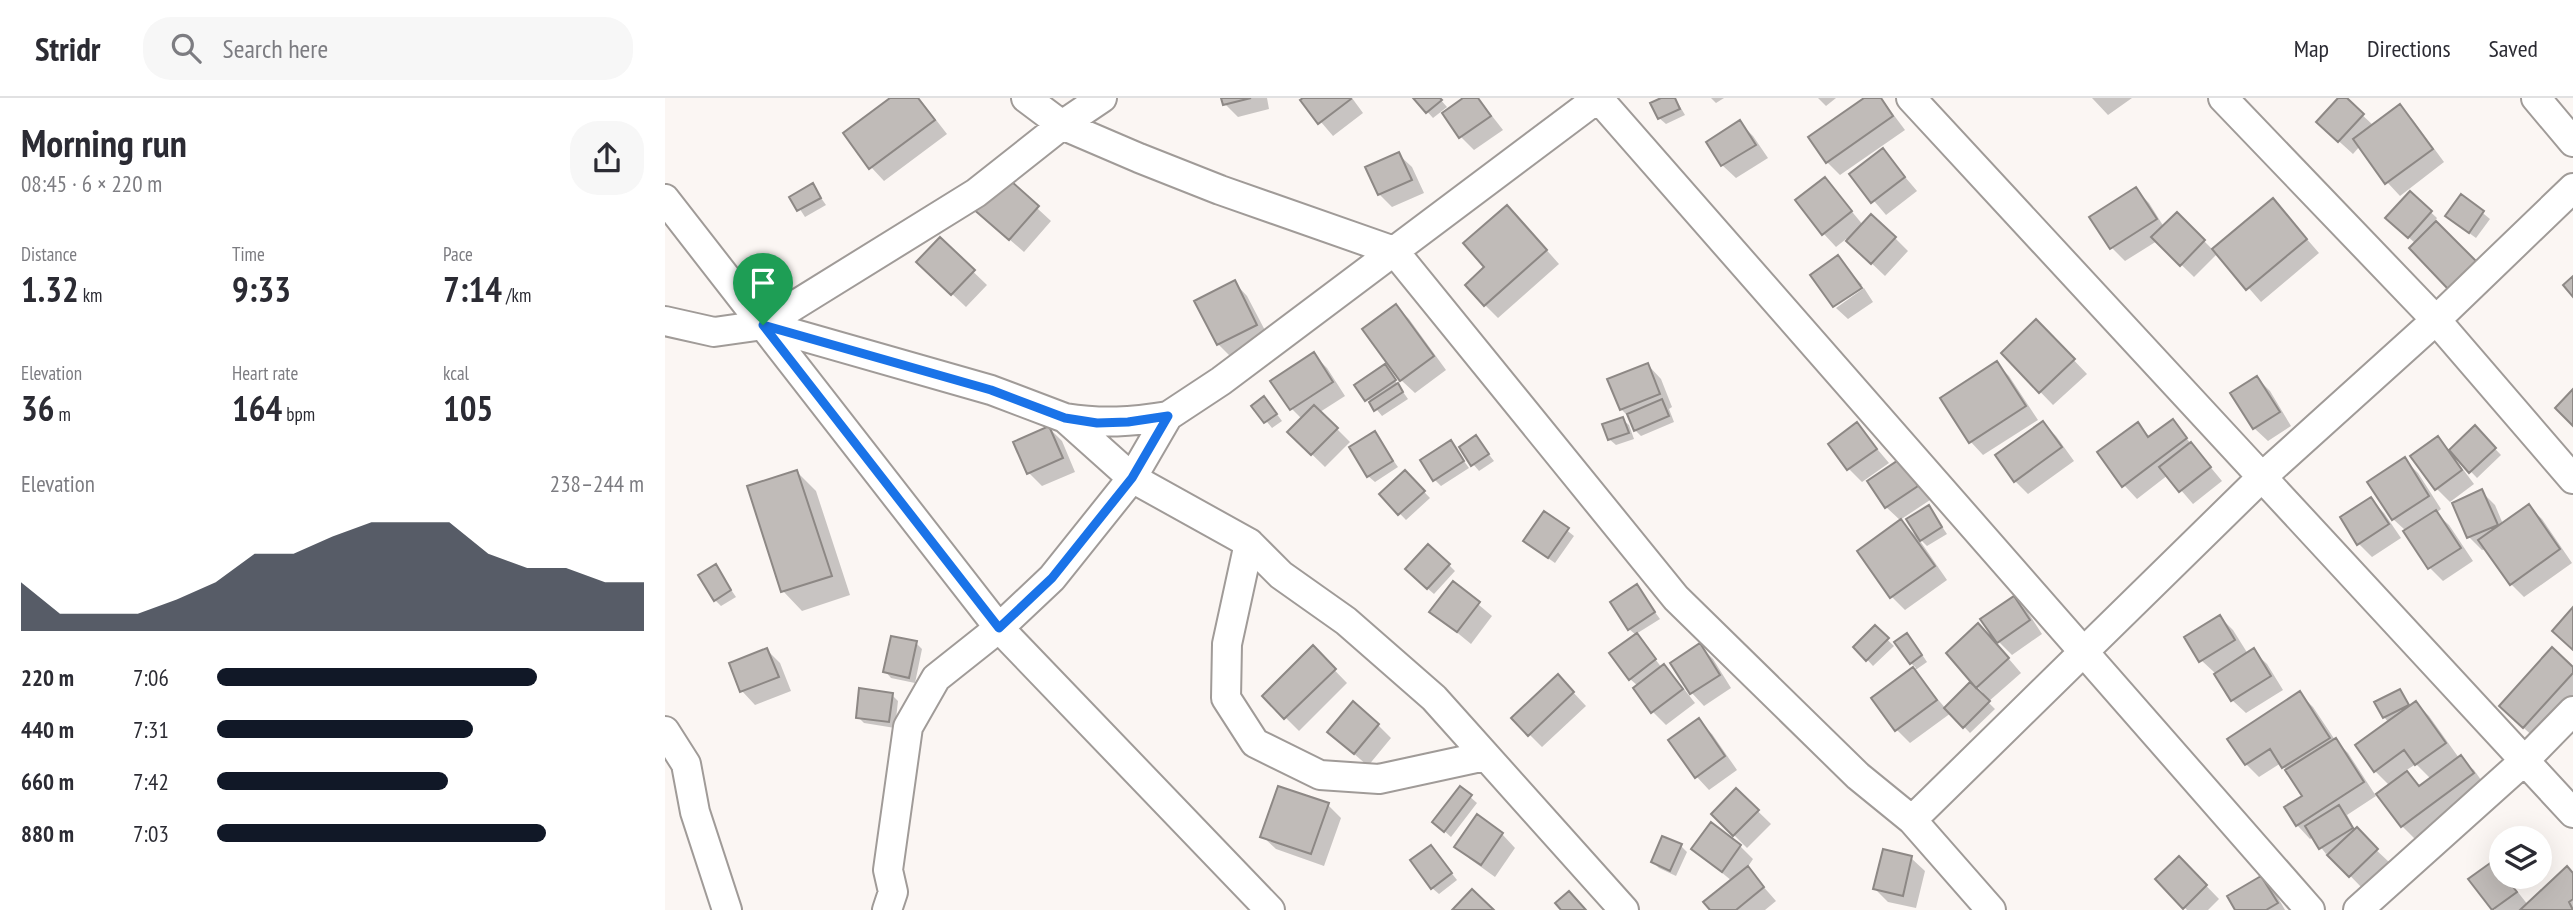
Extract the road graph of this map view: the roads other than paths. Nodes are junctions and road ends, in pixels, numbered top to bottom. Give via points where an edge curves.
1 (1026, 98) edge
2 (1102, 98) edge
3 (1598, 98) edge
4 (1911, 98) edge
5 (2223, 98) edge
6 (2536, 98) edge
7 (1062, 125) junction
8 (2573, 142) edge
9 (2573, 188) edge
10 (665, 199) edge
11 (1394, 251) junction
12 (2436, 320) junction
13 (665, 321) edge
14 (763, 325) junction
15 (1168, 416) junction
16 (1065, 418) junction
17 (2262, 477) junction
18 (1132, 478) junction
19 (2573, 479) edge
20 (1249, 543) junction
21 (999, 628) junction
22 (2083, 651) junction
23 (2573, 711) edge
24 (665, 731) edge
25 (1485, 755) junction
26 (2524, 761) junction
27 (2573, 813) edge
28 (1912, 820) junction
29 (897, 904) edge
30 (727, 910) edge
31 (1270, 910) edge
32 (1624, 910) edge
33 (1991, 910) edge
34 (2310, 910) edge
35 (2358, 910) edge

1 - 7 street
2 - 7 street
3 - 11 street
3 - 22 street
4 - 17 street
5 - 12 street
6 - 8 street
7 - 11 street via 1220,190
7 - 14 street via 976,193
9 - 12 street
10 - 14 street
11 - 15 street
11 - 28 street via 1676,598 1858,776
12 - 17 street
12 - 19 street
13 - 14 street via 714,332
14 - 16 street via 991,390
14 - 21 street
15 - 16 street via 1097,423
15 - 18 street
16 - 18 street
17 - 22 street
17 - 26 street
18 - 20 street
18 - 21 street via 1052,578
20 - 25 street via 1281,575 1346,621 1434,698
20 - 25 street via 1227,644 1226,698 1255,743 1320,775 1379,779
21 - 29 street via 936,678 908,727 888,870
21 - 31 street
22 - 28 street
22 - 34 street
23 - 26 street
24 - 30 street via 686,764 695,812
25 - 32 street
26 - 27 street
26 - 35 street
28 - 33 street

